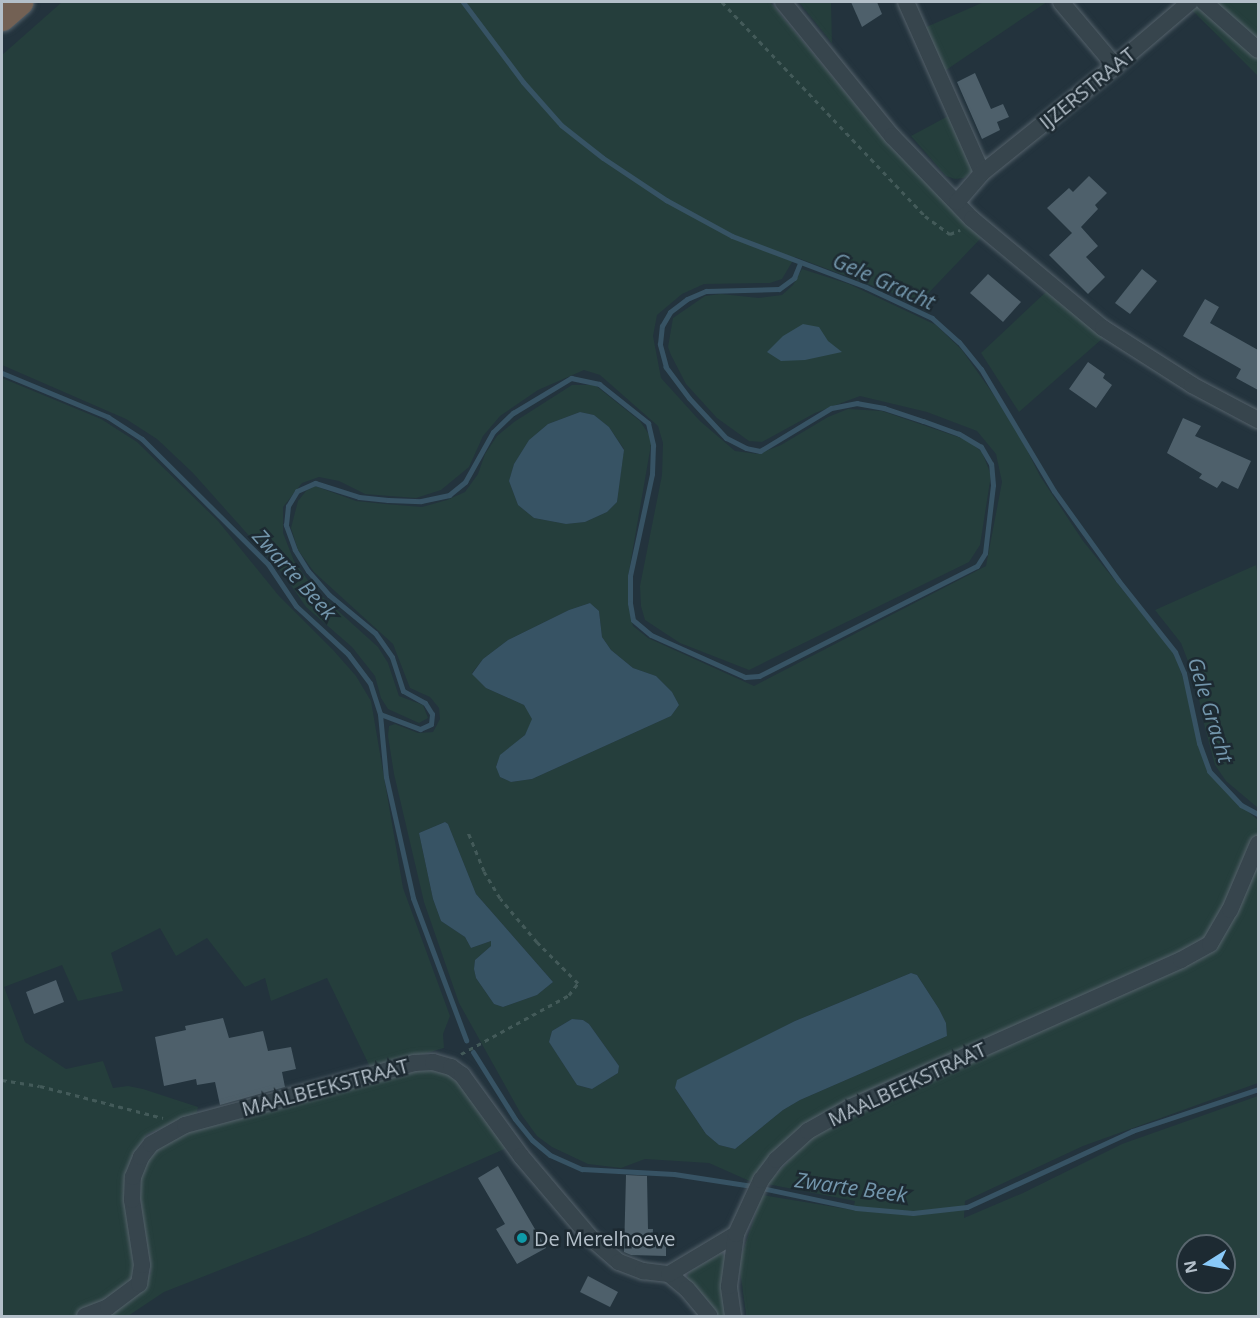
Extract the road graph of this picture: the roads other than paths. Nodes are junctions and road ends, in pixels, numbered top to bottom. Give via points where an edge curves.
1 (19, 2) edge
2 (783, 2) edge
3 (906, 2) edge
4 (1061, 2) edge
5 (1190, 2) edge
6 (1204, 2) edge
7 (2, 17) edge
8 (1258, 50) edge
9 (1115, 66) junction
10 (982, 172) junction
11 (957, 202) junction
12 (1258, 420) edge
13 (1258, 844) edge
14 (736, 1234) junction
15 (669, 1274) junction
16 (85, 1317) edge
17 (710, 1317) edge
18 (733, 1317) edge

1 - 7 highway
2 - 11 street via 892,136
3 - 10 street
4 - 9 street
5 - 9 street, IJZERSTRAAT
6 - 8 street
9 - 10 street, IJZERSTRAAT
10 - 11 street, IJZERSTRAAT
11 - 12 street via 972,219 1103,328 1192,385
13 - 14 street, MAALBEEKSTRAAT via 1230,910 1210,944 851,1107 808,1131 776,1160 761,1180
14 - 15 street
14 - 18 street, MAALBEEKSTRAAT via 729,1286
15 - 16 street, MAALBEEKSTRAAT via 630,1267 602,1249 521,1156 469,1084 451,1067 433,1062 414,1063 185,1125 150,1144 133,1177 132,1200 142,1265 139,1284 108,1307
15 - 17 street

